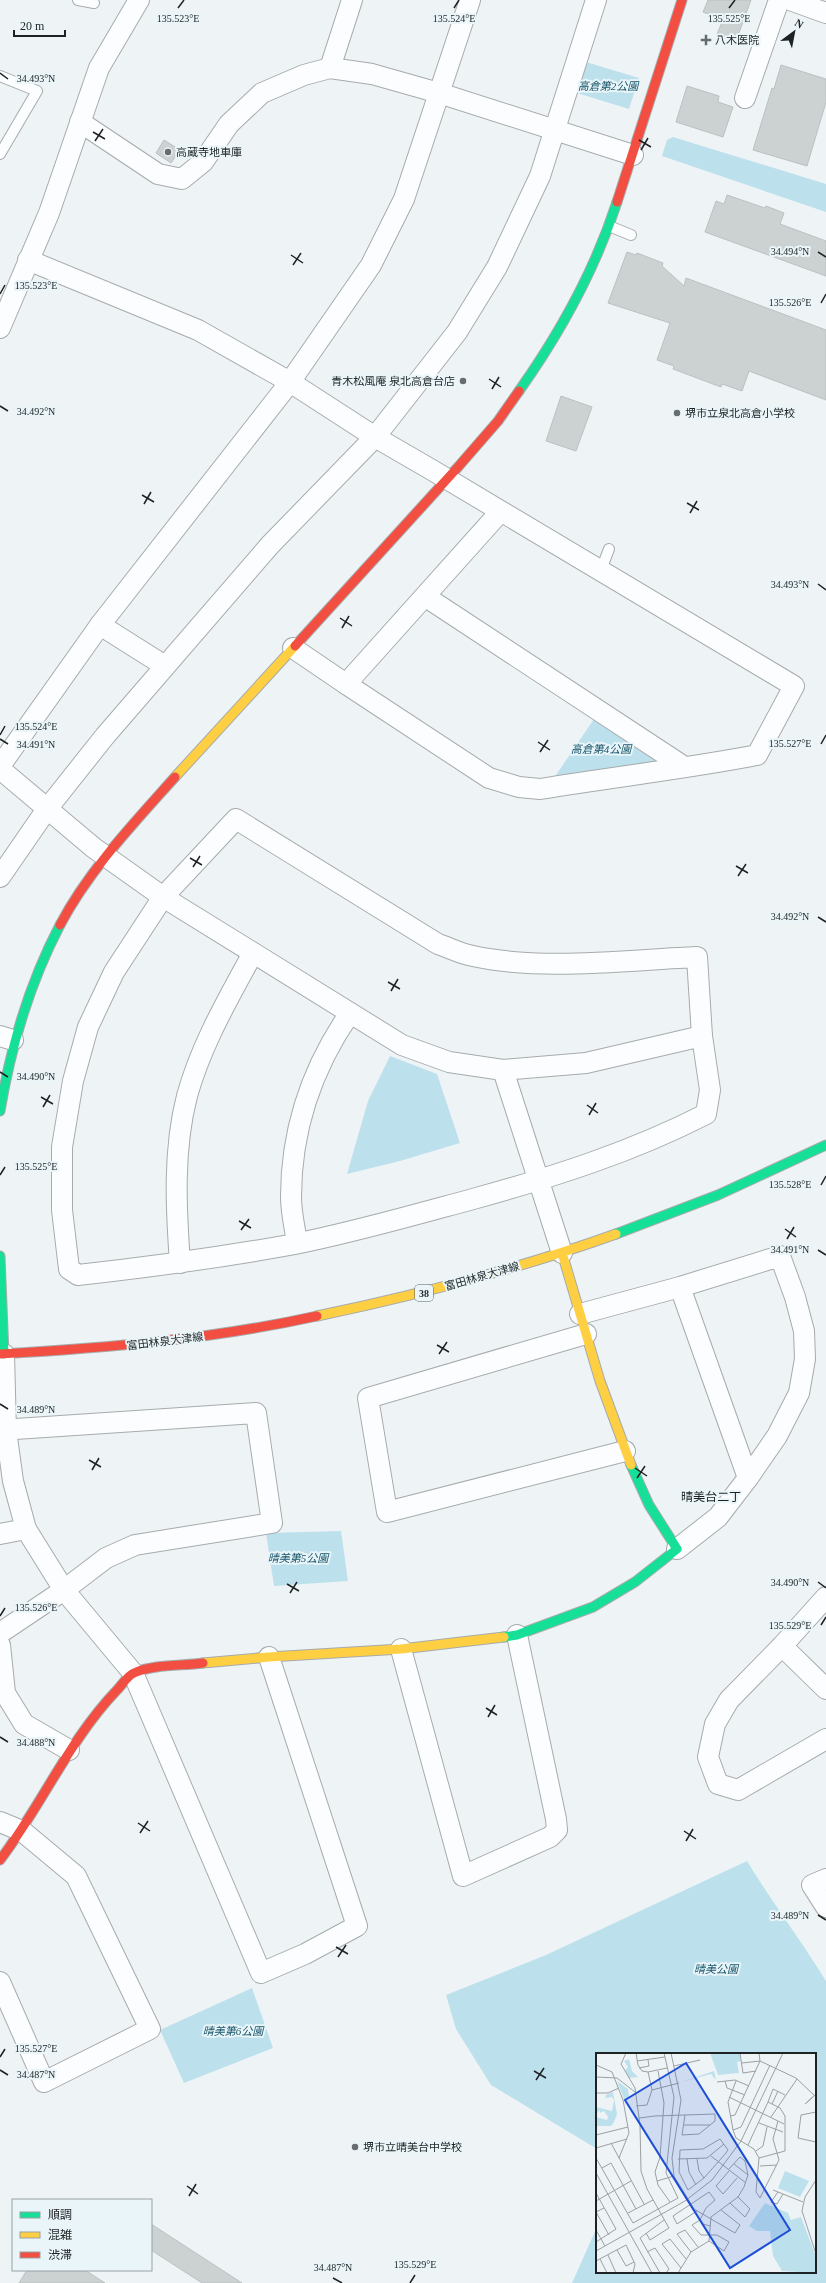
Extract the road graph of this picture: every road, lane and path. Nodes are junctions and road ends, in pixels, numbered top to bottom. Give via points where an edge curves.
1 (78, 0) edge
2 (139, 0) edge
3 (352, 0) edge
4 (470, 0) edge
5 (596, 0) edge
6 (682, 0) edge
7 (780, 0) edge
8 (790, 0) edge
9 (94, 3) dead end
10 (826, 12) edge
11 (330, 68) junction
12 (0, 76) edge
13 (439, 93) junction
14 (745, 98) dead end
15 (80, 122) junction
16 (555, 131) junction
17 (0, 154) edge
18 (633, 155) junction
19 (609, 226) junction
20 (632, 234) dead end
21 (28, 260) junction
22 (0, 328) edge
23 (290, 382) junction
24 (374, 437) junction
25 (447, 479) junction
26 (501, 511) junction
27 (609, 549) dead end
28 (600, 570) junction
29 (426, 597) junction
30 (100, 625) junction
31 (293, 648) junction
32 (165, 666) junction
33 (346, 684) junction
34 (683, 766) junction
35 (0, 767) edge
36 (47, 809) junction
37 (105, 856) junction
38 (0, 877) edge
39 (163, 897) junction
40 (253, 953) junction
41 (350, 1013) junction
42 (702, 1036) junction
43 (7, 1038) edge
44 (503, 1070) junction
45 (0, 1111) edge
46 (826, 1145) edge
47 (537, 1181) junction
48 (297, 1243) junction
49 (562, 1253) junction
50 (0, 1256) edge
51 (180, 1263) junction
52 (680, 1287) junction
53 (580, 1314) junction
54 (586, 1334) junction
55 (2, 1354) edge
56 (3, 1430) edge
57 (625, 1451) junction
58 (748, 1478) junction
59 (26, 1529) junction
60 (0, 1534) edge
61 (677, 1549) junction
62 (64, 1590) junction
63 (826, 1597) edge
64 (0, 1633) edge
65 (517, 1635) junction
66 (0, 1645) edge
67 (782, 1646) junction
68 (401, 1649) junction
69 (269, 1657) junction
70 (134, 1673) junction
71 (826, 1689) edge
72 (826, 1739) edge
73 (69, 1750) junction
74 (0, 1822) edge
75 (22, 1831) junction
76 (0, 1860) edge
77 (826, 1879) edge
78 (826, 1907) edge
79 (0, 1982) edge

1 - 9 lane
2 - 15 street via 100,68
3 - 11 street
4 - 13 street
5 - 16 street
6 - 18 street
7 - 14 street
8 - 10 street
11 - 13 street via 372,74
11 - 15 street via 304,75 262,93 229,124 203,162 182,179 158,174
12 - 17 lane via 37,91
13 - 16 street
13 - 23 street via 404,199 370,265
15 - 21 street via 49,213
16 - 18 street
16 - 24 street via 540,176 497,267 457,332
18 - 19 street
19 - 20 lane
19 - 25 street via 574,305 554,340 498,421
21 - 22 street
21 - 23 street via 198,330
23 - 24 street
23 - 30 street
24 - 25 street
24 - 32 street via 270,545
25 - 26 street
25 - 31 street
26 - 28 street
26 - 29 street
27 - 28 lane
28 - 34 street via 794,686 756,755 721,763
29 - 33 street
29 - 34 street
30 - 32 street
30 - 35 street
31 - 33 street
31 - 37 street
32 - 36 street
33 - 34 street via 489,778 519,787 540,789
35 - 36 street
36 - 37 street
36 - 38 street
37 - 39 street
37 - 43 street via 77,896 51,941
39 - 40 street
39 - 42 street via 236,819 438,944 472,956 549,963 697,957
39 - 51 street via 114,972 88,1027 73,1081 62,1147 62,1210 69,1269 78,1275
40 - 41 street
40 - 51 street via 217,1019 187,1096 178,1154 176,1213
41 - 44 street via 402,1045 450,1062
41 - 48 street via 333,1037 304,1105 294,1146 291,1199
42 - 44 street via 586,1062
42 - 47 street via 710,1090 706,1114 662,1137
43 - 45 street
44 - 47 street
46 - 49 street, 富田林泉大津線 / 38 via 662,1217
47 - 48 street via 417,1215
47 - 49 street
48 - 51 street
49 - 53 street
49 - 55 street, 富田林泉大津線 / 38 via 367,1308 264,1327 146,1344
50 - 55 street
52 - 53 street
52 - 58 street
52 - 58 street via 780,1256 795,1297 804,1331 805,1359 799,1393 777,1436
53 - 54 street
54 - 57 street
54 - 57 street via 368,1398 388,1512
55 - 56 street
56 - 59 street
56 - 62 street via 256,1413 272,1523 136,1545 106,1558
57 - 61 street via 650,1506
58 - 61 street via 718,1517
59 - 60 street
59 - 62 street
61 - 65 street via 635,1582 593,1607
62 - 64 street
62 - 70 street
63 - 67 street
65 - 68 street
65 - 68 street via 557,1830 550,1837 462,1876
66 - 73 street via 5,1693 24,1724
67 - 71 street
67 - 72 street via 729,1700 715,1724 708,1757 718,1784 738,1790
68 - 69 street
69 - 70 street via 157,1668
69 - 70 street via 357,1926 305,1954 261,1973
70 - 73 street via 111,1696
73 - 75 street
74 - 75 street
75 - 76 street
75 - 79 street via 76,1876 150,2029 44,2082
77 - 78 street via 812,1885

